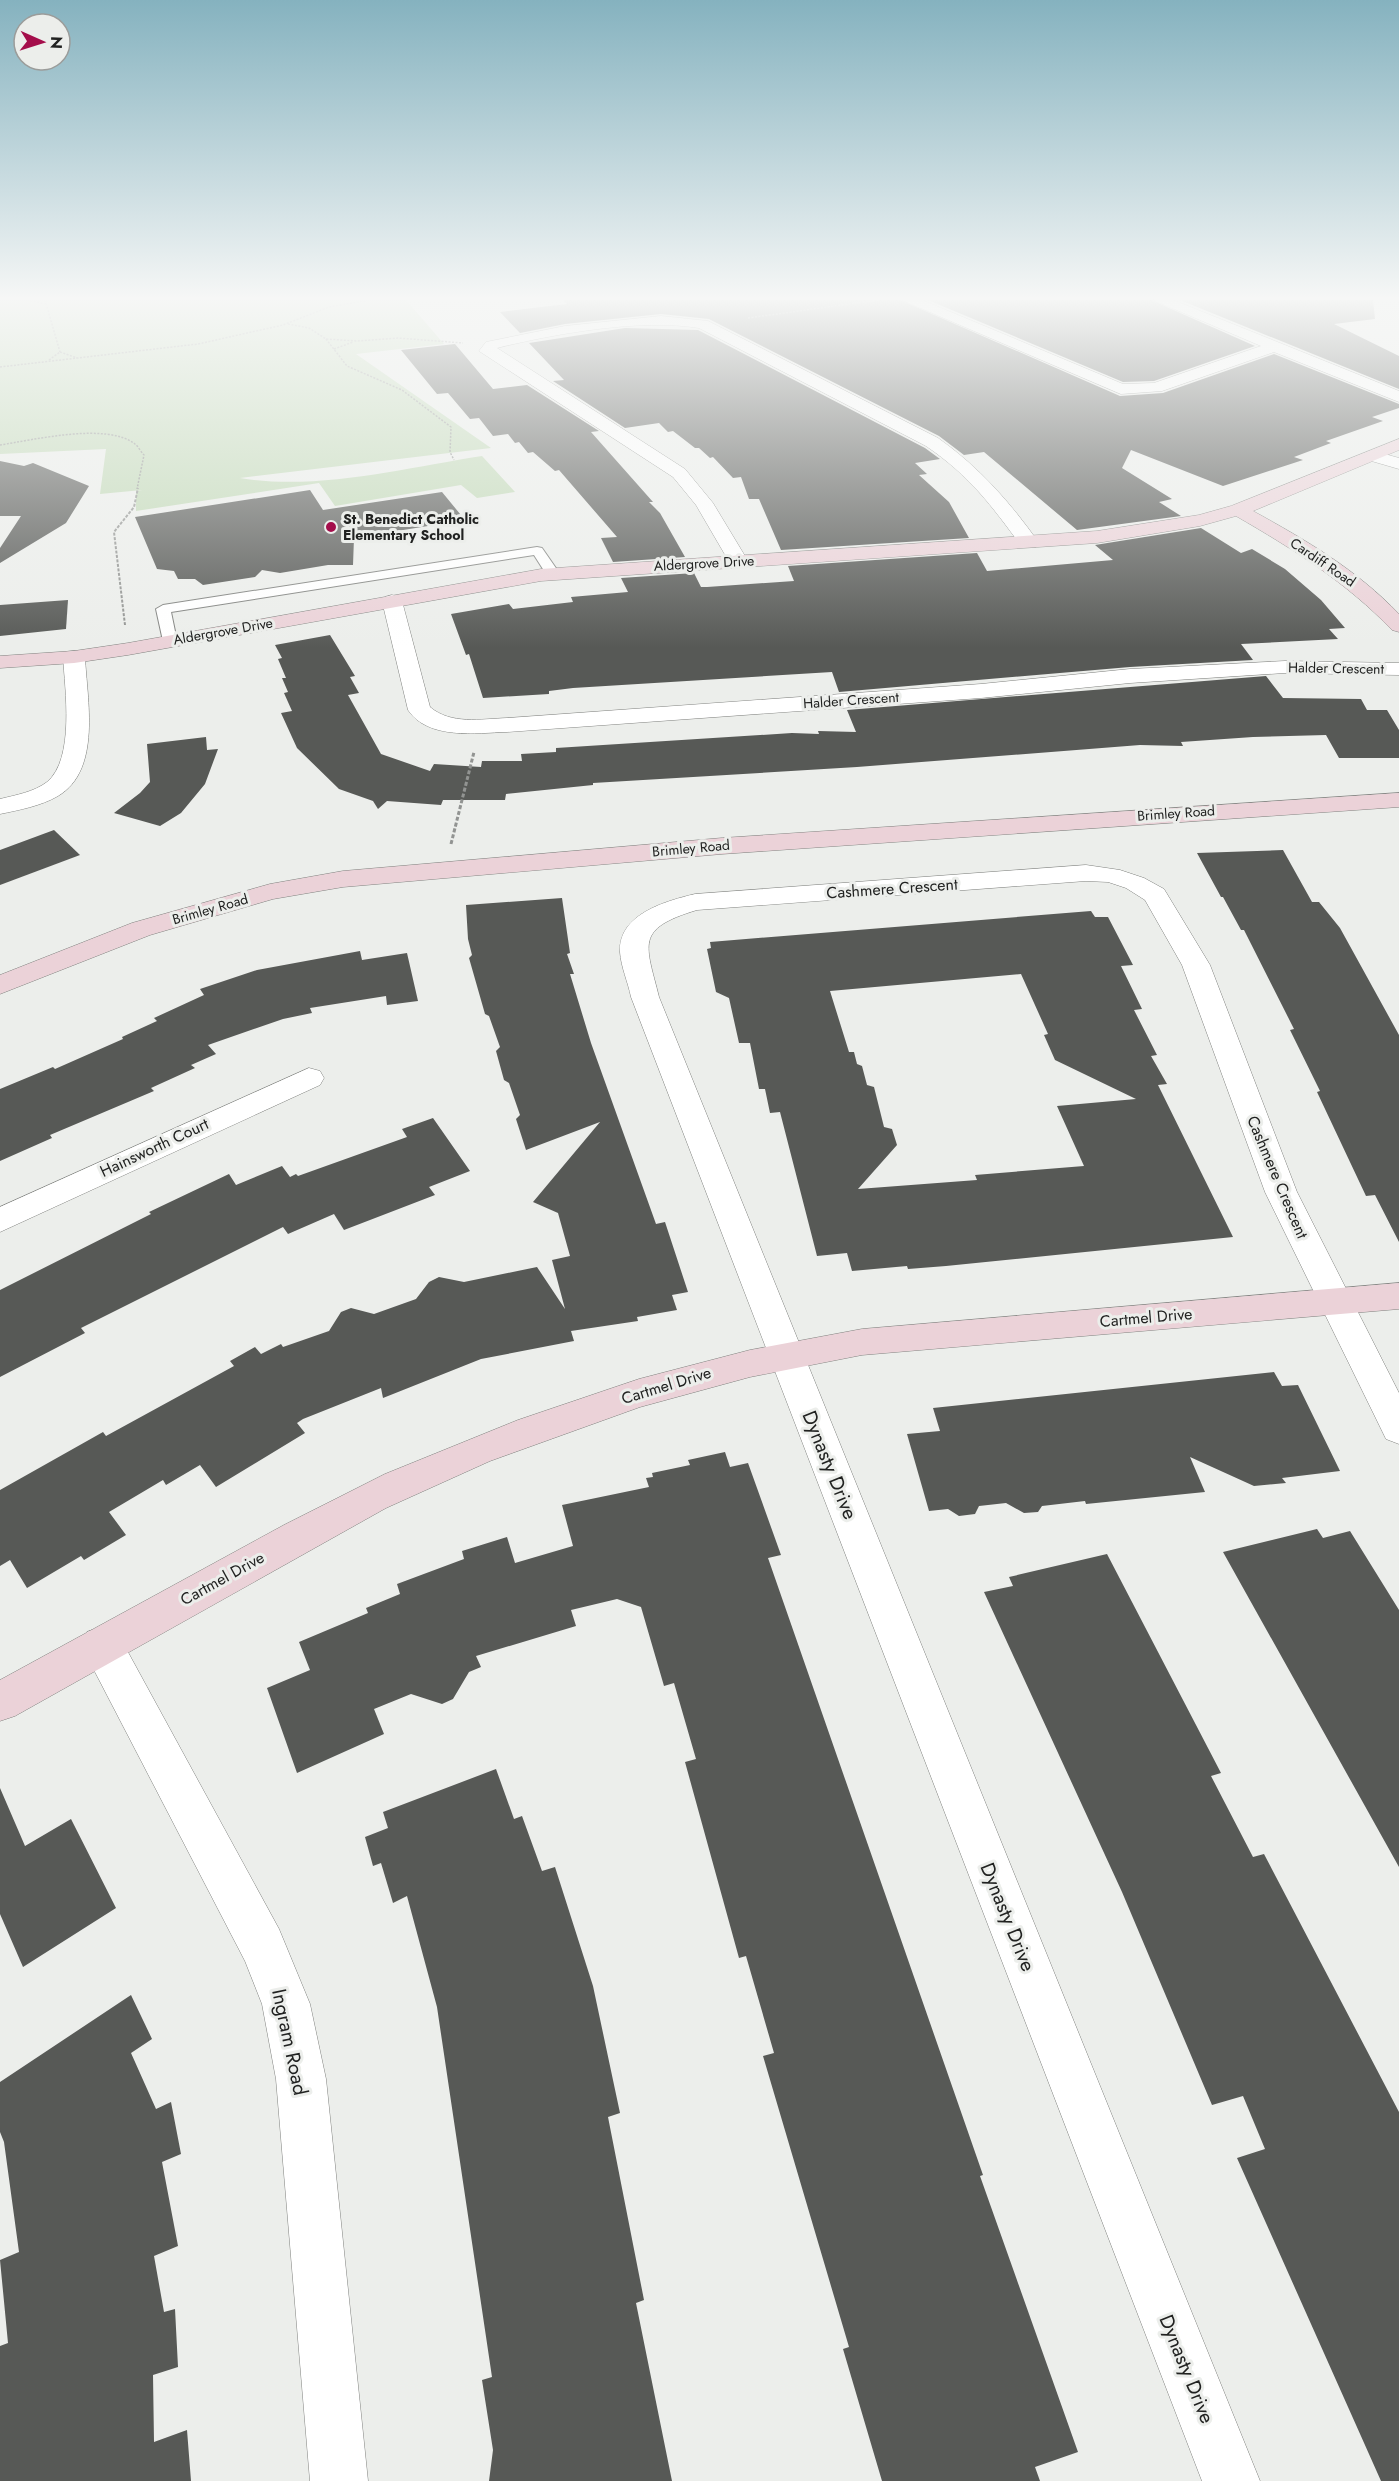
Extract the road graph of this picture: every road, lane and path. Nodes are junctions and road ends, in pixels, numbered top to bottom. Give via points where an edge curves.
1 (436, 416) edge
2 (589, 416) edge
3 (881, 416) edge
4 (1399, 444) edge
5 (0, 445) edge
6 (1374, 456) junction
7 (454, 460) dead end
8 (1399, 464) edge
9 (1238, 510) junction
10 (1029, 543) junction
11 (738, 561) junction
12 (554, 574) junction
13 (392, 601) junction
14 (1399, 626) edge
15 (170, 641) junction
16 (128, 649) junction
17 (74, 657) junction
18 (0, 662) edge
19 (1399, 669) edge
20 (480, 725) junction
21 (1399, 800) edge
22 (0, 807) edge
23 (450, 845) dead end
24 (0, 985) edge
25 (309, 1078) dead end
26 (0, 1220) edge
27 (1399, 1296) edge
28 (1335, 1301) junction
29 (786, 1354) junction
30 (1399, 1428) edge
31 (102, 1645) junction
32 (0, 1702) edge
33 (339, 2481) edge
34 (1231, 2481) edge

1 - 7 path via 451,427 450,452
2 - 11 street via 679,473 704,503
3 - 10 street via 961,462 982,482
4 - 6 street, Aldergrove Drive
5 - 16 path via 105,434 130,438 143,450 134,507 114,532
6 - 8 street
6 - 9 street, Aldergrove Drive
9 - 10 street, Aldergrove Drive via 1097,537
9 - 14 street, Cardiff Road via 1337,567 1372,596
10 - 11 street, Aldergrove Drive
11 - 12 street, Aldergrove Drive
12 - 13 street, Aldergrove Drive
12 - 15 lane via 537,551 163,609
13 - 15 street, Aldergrove Drive
13 - 20 street, Halder Crescent via 419,710 445,724
15 - 16 street, Aldergrove Drive
16 - 17 street, Aldergrove Drive
17 - 18 street, Aldergrove Drive
17 - 22 street via 75,728 73,762 67,777 42,795
19 - 20 street, Halder Crescent via 1286,667 1130,676 969,692
20 - 23 path
21 - 24 street, Brimley Road via 722,846 343,879 270,892 141,929
25 - 26 street, Hainsworth Court
27 - 28 street, Cartmel Drive
28 - 29 street, Cartmel Drive via 862,1342
28 - 29 street, Cashmere Crescent via 1281,1192 1196,965 1155,895 1111,875 1086,873 695,903 664,911 642,928 634,946 642,987
28 - 30 street, Cashmere Crescent
29 - 31 street, Cartmel Drive via 624,1397 424,1473 323,1521
29 - 34 street, Dynasty Drive
31 - 32 street, Cartmel Drive
31 - 33 street, Ingram Road via 262,1946 286,2004 302,2079

